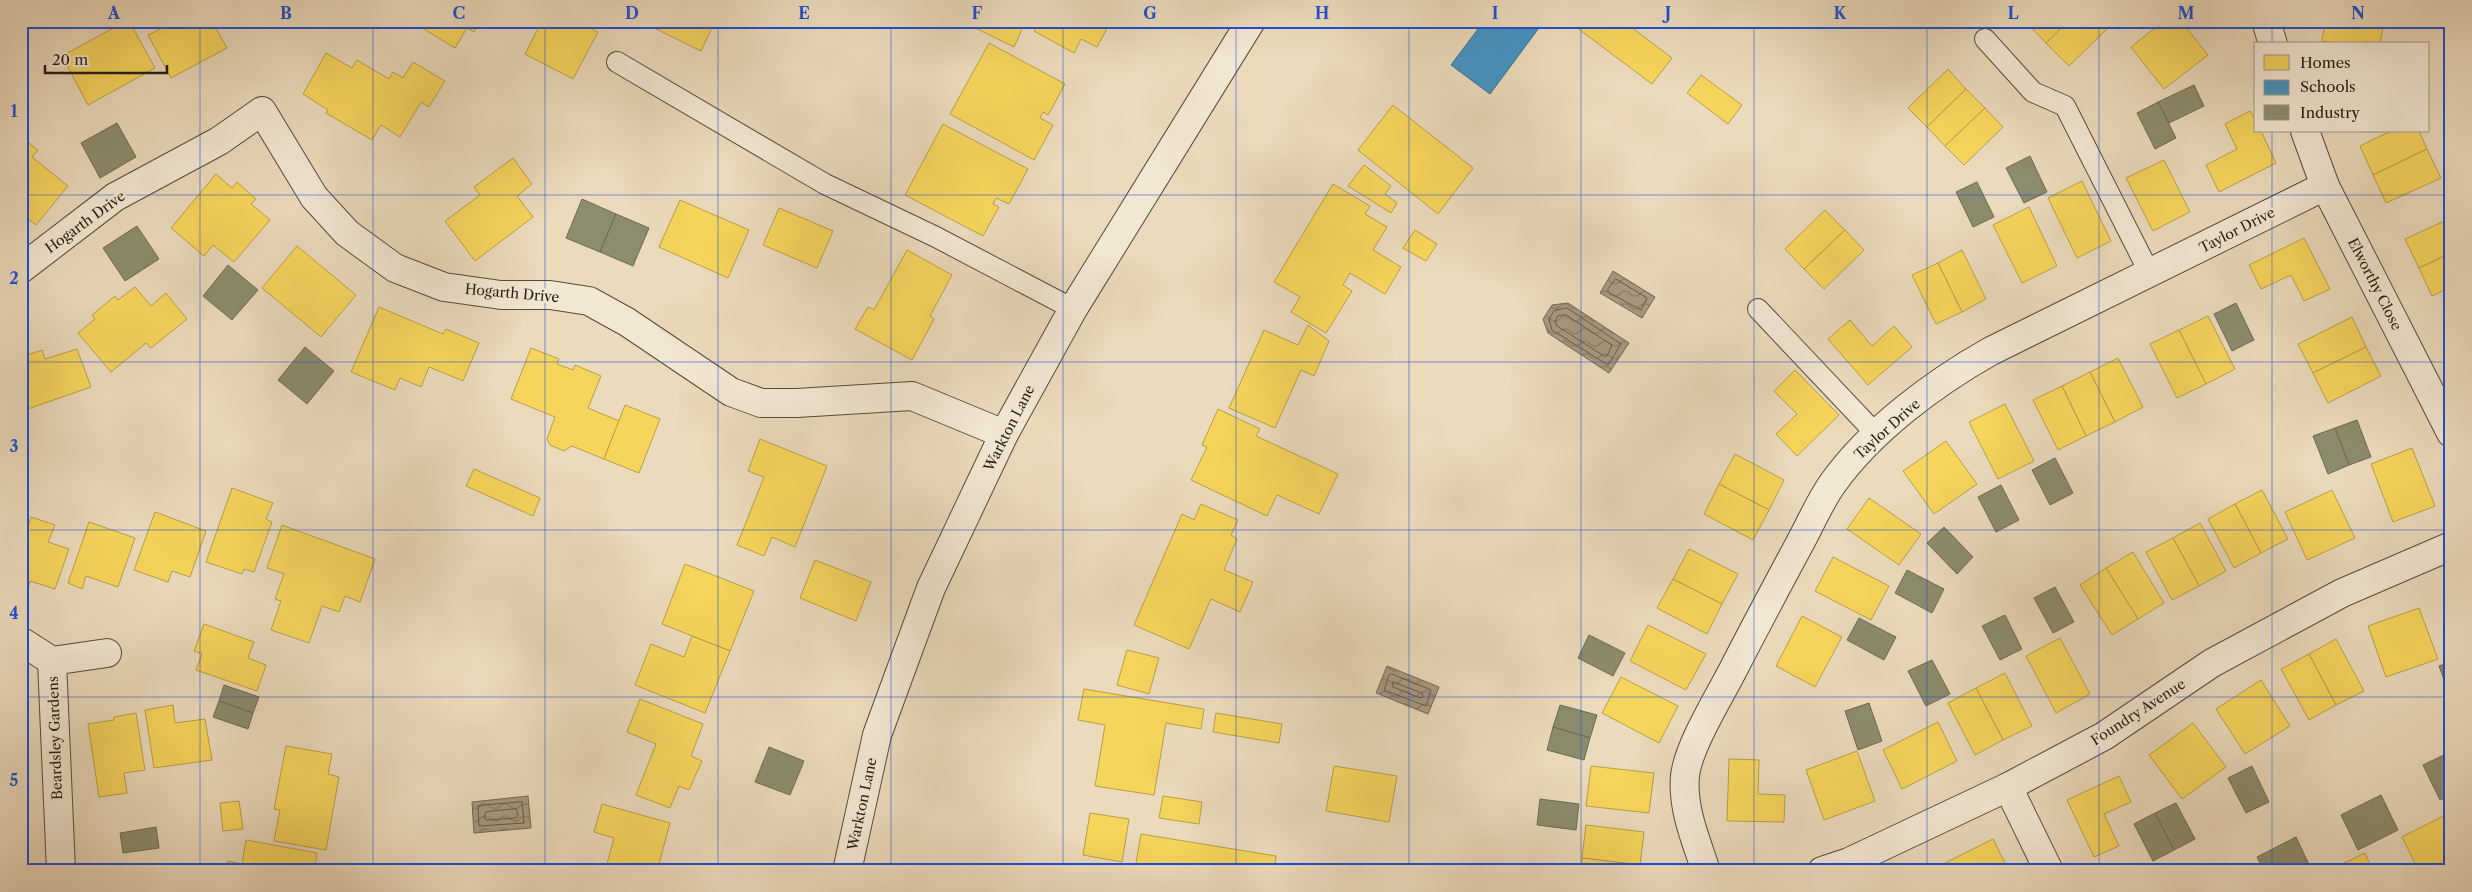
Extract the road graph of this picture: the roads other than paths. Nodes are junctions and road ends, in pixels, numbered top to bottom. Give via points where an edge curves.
1 (1251, 21) edge
2 (2266, 21) edge
3 (1984, 38) dead end
4 (2271, 42) edge
5 (617, 62) dead end
6 (2305, 132) edge
7 (2325, 186) junction
8 (21, 269) edge
9 (2150, 274) junction
10 (1072, 309) junction
11 (1758, 309) dead end
12 (2451, 433) edge
13 (1004, 434) junction
14 (1877, 435) junction
15 (2451, 546) edge
16 (24, 643) dead end
17 (107, 653) dead end
18 (52, 661) junction
19 (2008, 787) junction
20 (61, 871) edge
21 (847, 871) edge
22 (1706, 871) edge
23 (1822, 871) edge
24 (2049, 871) edge

1 - 10 street, Warkton Lane
2 - 4 street
3 - 9 lane via 2034,92 2065,106
5 - 10 lane via 825,184 936,237
6 - 7 street, Elworthy Close
7 - 9 street, Taylor Drive
7 - 12 street, Elworthy Close
8 - 13 street, Hogarth Drive via 115,197 219,141 262,111 314,197 348,233 395,268 444,287 501,295 550,295 589,302 627,322 731,392 761,403 912,396
9 - 14 street, Taylor Drive via 1959,368
10 - 13 street, Warkton Lane
11 - 14 lane
13 - 21 street, Warkton Lane via 931,588 877,735
14 - 22 street, Taylor Drive via 1832,484 1696,742 1685,773 1685,788 1693,831
15 - 19 street, Foundry Avenue via 2342,592 2212,663 2104,736
16 - 18 street
17 - 18 street, Beardsley Gardens
18 - 20 street, Beardsley Gardens
19 - 23 street, Foundry Avenue via 1849,862
19 - 24 street

